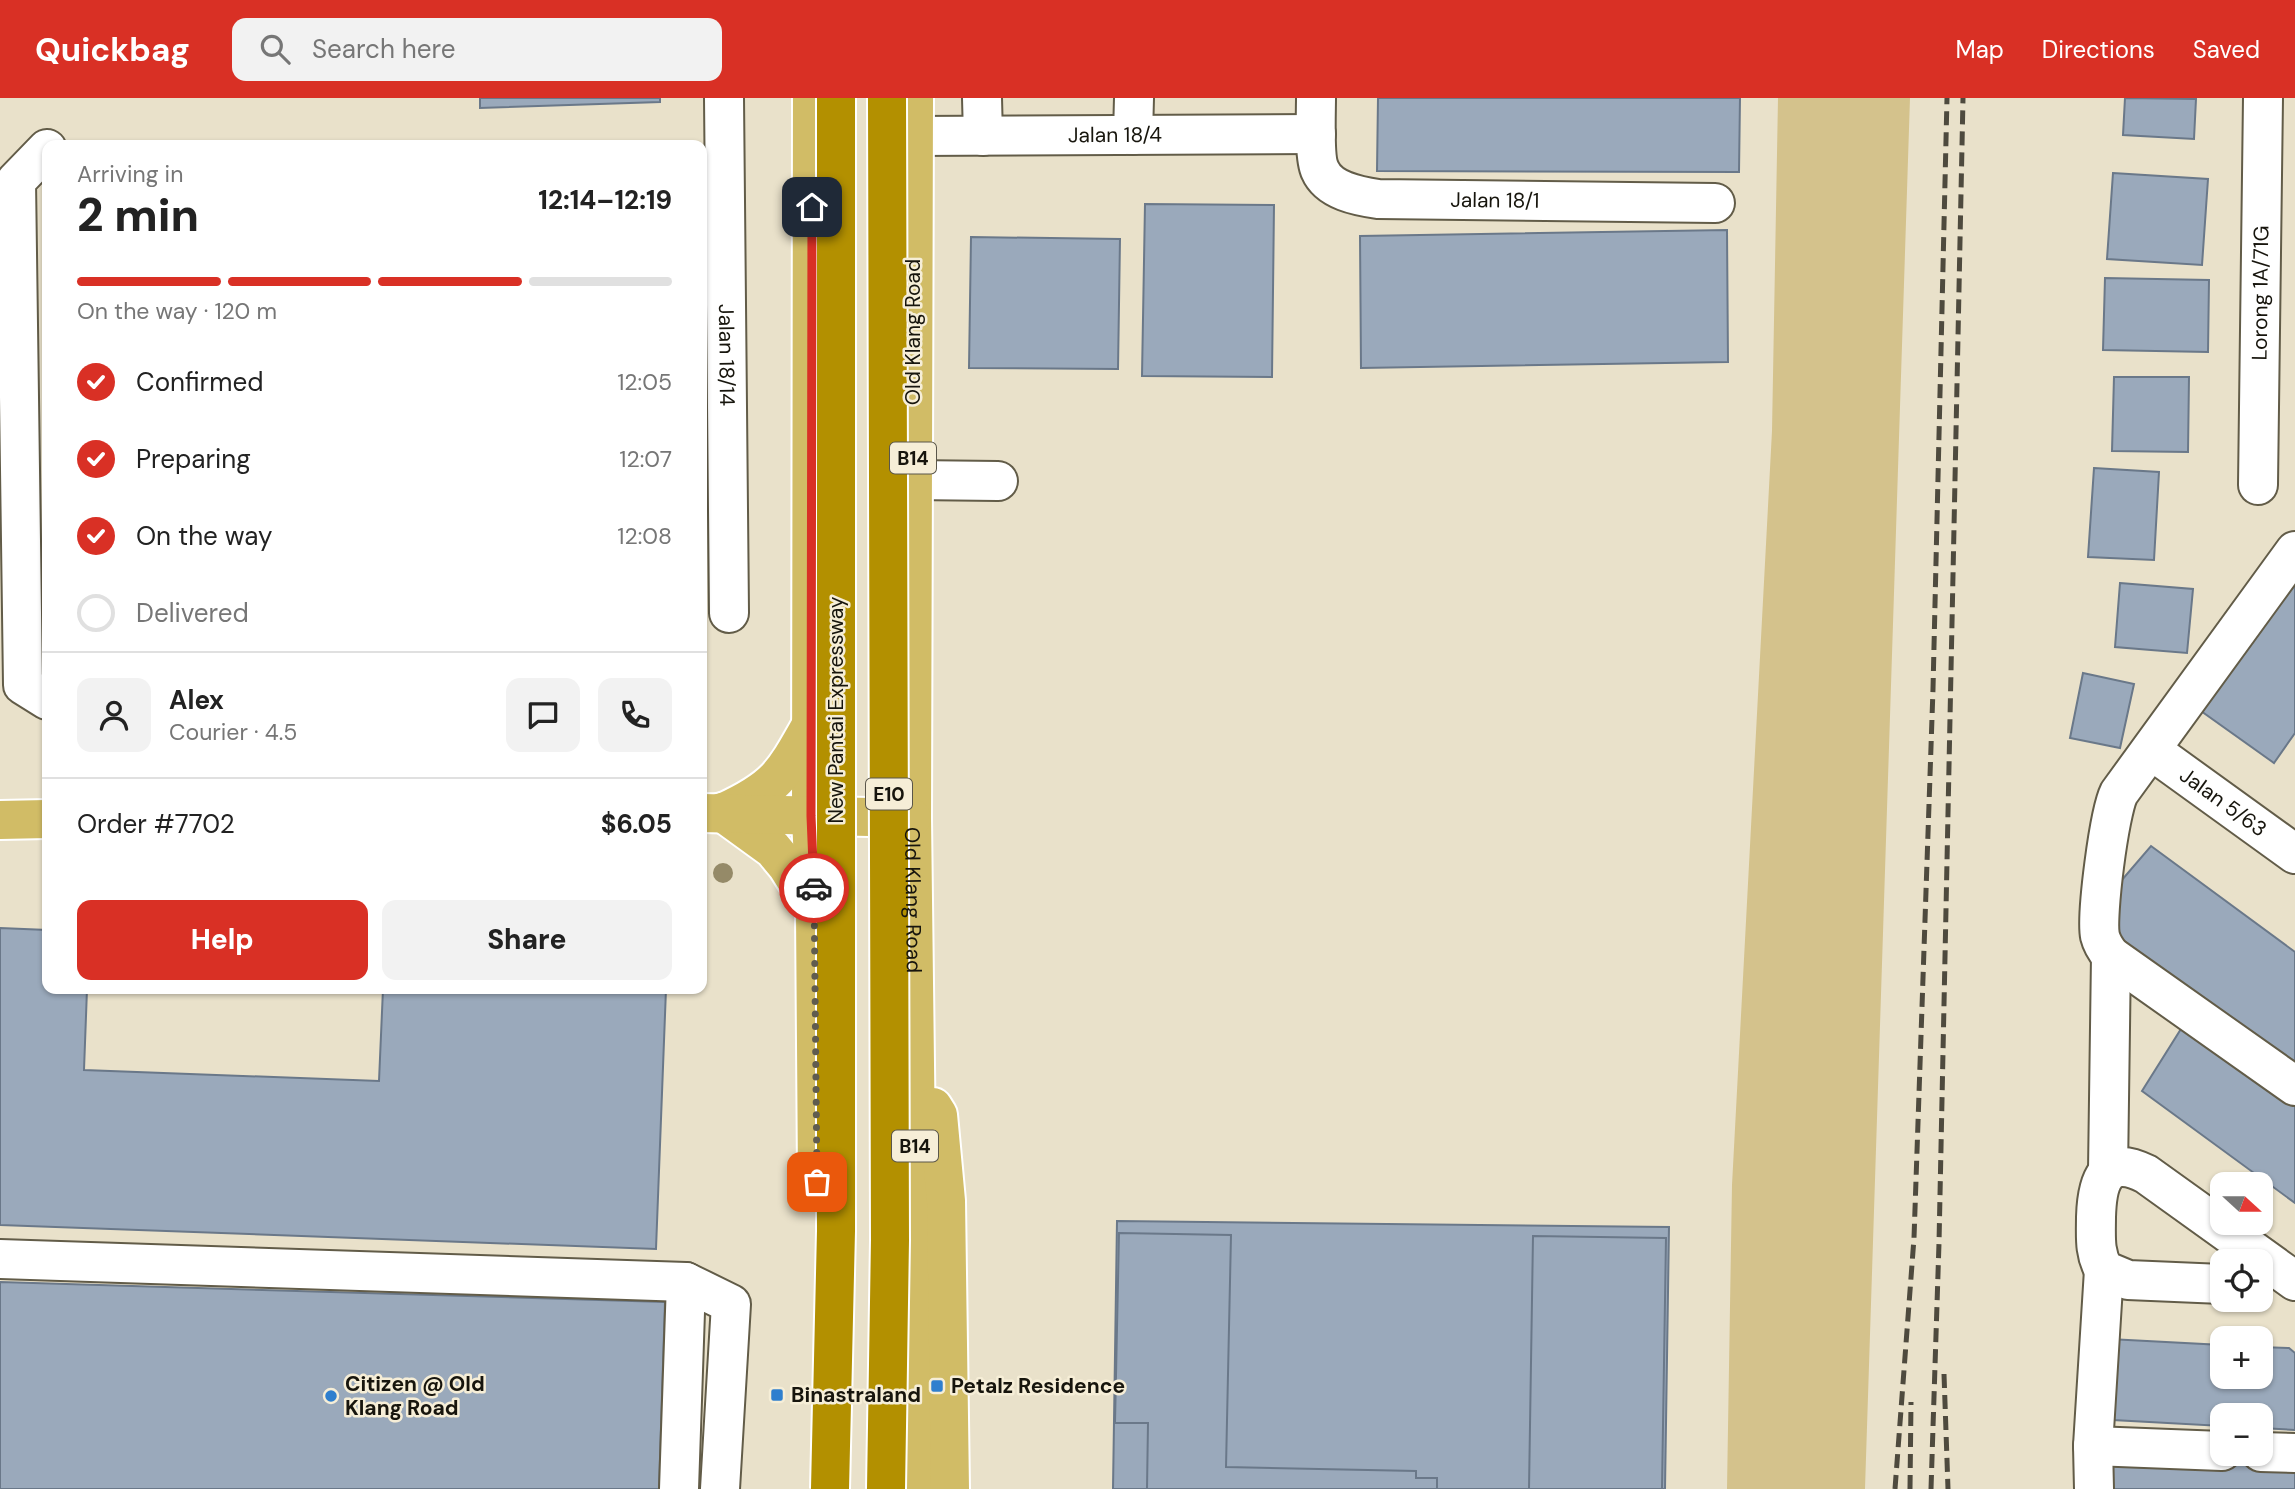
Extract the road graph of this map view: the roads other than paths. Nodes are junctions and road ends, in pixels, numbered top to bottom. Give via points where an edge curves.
1 (724, 98) edge
2 (812, 98) edge
3 (835, 98) edge
4 (887, 98) edge
5 (914, 98) edge
6 (982, 98) edge
7 (1134, 98) edge
8 (2263, 98) edge
9 (1316, 116) edge
10 (1133, 135) junction
11 (914, 136) junction
12 (983, 136) junction
13 (42, 154) edge
14 (1715, 203) dead end
15 (913, 480) junction
16 (998, 481) dead end
17 (2258, 485) dead end
18 (10, 540) edge
19 (2295, 551) edge
20 (729, 613) dead end
21 (42, 696) edge
22 (811, 725) junction
23 (2151, 750) junction
24 (712, 812) edge
25 (811, 816) junction
26 (912, 818) junction
27 (42, 819) edge
28 (0, 820) edge
29 (2295, 855) edge
30 (816, 911) junction
31 (2111, 956) junction
32 (2295, 1086) edge
33 (2108, 1171) junction
34 (2242, 1249) edge
35 (0, 1259) edge
36 (2273, 1269) edge
37 (2104, 1270) junction
38 (2295, 1281) edge
39 (685, 1282) junction
40 (2210, 1283) edge
41 (2093, 1446) junction
42 (2210, 1451) edge
43 (2273, 1452) edge
44 (2295, 1453) edge
45 (918, 1486) edge
46 (679, 1489) edge
47 (720, 1489) edge
48 (815, 1489) edge
49 (830, 1489) edge
50 (2094, 1489) edge

1 - 20 street, Jalan 18/14
2 - 22 main road
3 - 49 highway, New Pantai Expressway / E10, bridge via 836,1231
4 - 45 highway, E10, bridge via 890,1240
5 - 11 main road, Old Klang Road / B14
6 - 12 street
7 - 10 street
8 - 17 street, Lorong 1A/71G
9 - 10 street, Jalan 18/4
9 - 14 street, Jalan 18/1 via 1320,170 1332,184 1352,195
10 - 12 street, Jalan 18/4
11 - 12 street, Jalan 18/4
11 - 15 main road, Old Klang Road / B14
13 - 18 street via 16,181
15 - 16 street
15 - 26 main road, Old Klang Road / B14
18 - 21 street via 23,685
19 - 23 street
22 - 24 main road via 785,771 769,787
22 - 25 main road
23 - 29 street, Jalan 5/63
23 - 31 street via 2113,808 2099,928
24 - 25 main road
24 - 30 main road via 773,849
25 - 26 main road
25 - 30 main road
26 - 45 main road, Old Klang Road / B14
27 - 28 main road
30 - 48 main road
31 - 32 street
31 - 33 street
33 - 34 street via 2125,1167 2146,1174
33 - 37 street via 2096,1198 2096,1252
35 - 39 street
36 - 38 street
37 - 40 street via 2129,1280
37 - 41 street
39 - 46 street
39 - 47 street via 731,1304
41 - 42 street
41 - 50 street
43 - 44 street

